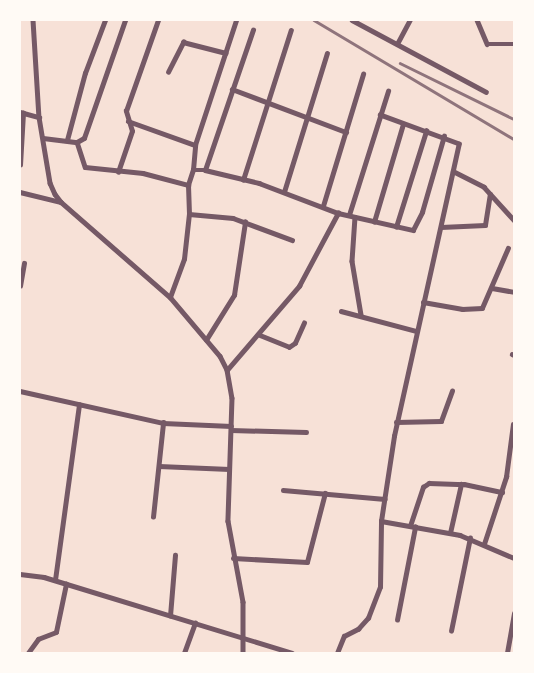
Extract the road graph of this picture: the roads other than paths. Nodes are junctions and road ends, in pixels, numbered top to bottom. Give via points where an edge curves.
1 (33, 20) edge
2 (104, 20) edge
3 (125, 20) edge
4 (158, 20) edge
5 (236, 20) edge
6 (352, 20) edge
7 (410, 20) edge
8 (476, 20) edge
9 (253, 30) dead end
10 (291, 30) dead end
11 (397, 44) junction
12 (514, 44) edge
13 (226, 53) junction
14 (327, 53) dead end
15 (168, 72) dead end
16 (363, 74) dead end
17 (232, 89) junction
18 (388, 91) dead end
19 (486, 92) dead end
20 (266, 103) junction
21 (22, 113) edge
22 (380, 115) junction
23 (39, 117) junction
24 (306, 118) junction
25 (126, 121) junction
26 (403, 124) junction
27 (426, 131) junction
28 (346, 132) junction
29 (444, 136) junction
30 (43, 138) junction
31 (67, 140) junction
32 (77, 142) junction
33 (195, 145) junction
34 (20, 165) edge
35 (193, 170) junction
36 (205, 170) junction
37 (453, 171) junction
38 (118, 172) junction
39 (243, 180) junction
40 (188, 185) junction
41 (20, 192) edge
42 (284, 192) junction
43 (490, 194) junction
44 (61, 202) junction
45 (323, 206) junction
46 (338, 213) junction
47 (189, 214) junction
48 (349, 215) junction
49 (356, 217) junction
50 (514, 220) edge
51 (245, 222) junction
52 (374, 222) junction
53 (396, 227) junction
54 (441, 227) junction
55 (292, 240) dead end
56 (508, 248) dead end
57 (24, 263) dead end
58 (20, 286) edge
59 (492, 288) junction
60 (514, 292) edge
61 (170, 297) junction
62 (423, 302) junction
63 (341, 310) dead end
64 (362, 315) junction
65 (304, 323) dead end
66 (416, 331) junction
67 (260, 335) junction
68 (206, 340) junction
69 (227, 370) junction
70 (20, 391) edge
71 (452, 392) dead end
72 (79, 405) junction
73 (396, 422) junction
74 (163, 423) junction
75 (513, 424) edge
76 (231, 428) junction
77 (306, 432) dead end
78 (159, 466) junction
79 (229, 469) junction
80 (461, 484) junction
81 (283, 490) dead end
82 (502, 492) junction
83 (325, 493) junction
84 (385, 499) junction
85 (153, 517) dead end
86 (381, 521) junction
87 (410, 526) junction
88 (415, 527) junction
89 (450, 533) junction
90 (470, 538) junction
91 (484, 544) junction
92 (175, 556) dead end
93 (233, 558) junction
94 (514, 558) edge
95 (20, 574) edge
96 (55, 580) junction
97 (66, 584) junction
98 (514, 614) edge
99 (170, 616) junction
100 (397, 620) dead end
101 (194, 624) junction
102 (451, 631) dead end
103 (245, 639) junction
104 (28, 653) edge
105 (184, 653) edge
106 (244, 653) edge
107 (292, 653) edge
108 (337, 653) edge
109 (507, 653) edge

1 - 23 street
2 - 31 street via 84,73
3 - 32 street via 84,138
4 - 25 street via 126,111
5 - 13 street
6 - 11 street
7 - 11 street
8 - 12 street via 487,44
9 - 17 street
10 - 20 street
11 - 19 street
13 - 15 street via 183,42
13 - 33 street
14 - 24 street
16 - 28 street
17 - 20 street
17 - 36 street
18 - 22 street
20 - 24 street
20 - 39 street
21 - 23 street
21 - 34 street
22 - 26 street
22 - 48 street
23 - 30 street
24 - 28 street
24 - 42 street
25 - 33 street
25 - 38 street via 132,131
26 - 27 street
26 - 52 street
27 - 29 street
27 - 53 street
28 - 45 street
29 - 37 street via 459,144
29 - 53 street via 417,227 413,230
30 - 31 street
30 - 44 street via 50,183
31 - 32 street
32 - 38 street via 82,165
33 - 35 street
35 - 36 street
35 - 40 street
36 - 39 street
37 - 43 street via 474,181
37 - 54 street
38 - 40 street via 144,173
39 - 42 street
40 - 47 street
41 - 44 street
42 - 45 street
43 - 50 street
43 - 54 street via 485,225
44 - 61 street
45 - 46 street
46 - 48 street
46 - 67 street via 299,286
47 - 51 street
47 - 61 street via 184,259
48 - 49 street
49 - 52 street
49 - 64 street via 352,261
51 - 55 street
51 - 68 street via 234,295
52 - 53 street
54 - 62 street
56 - 59 street
57 - 58 street
59 - 60 street
59 - 62 street via 484,305 477,310
61 - 68 street
62 - 66 street
63 - 64 street
64 - 66 street
65 - 67 street via 295,343 289,347
66 - 73 street
67 - 69 street
68 - 69 street
69 - 76 street
70 - 72 street
71 - 73 street via 441,421
72 - 74 street
72 - 96 street
73 - 84 street
74 - 76 street
74 - 78 street
75 - 82 street
76 - 77 street
76 - 79 street
78 - 79 street
78 - 85 street
79 - 93 street via 228,521
80 - 82 street
80 - 87 street via 426,484
80 - 89 street
81 - 83 street
82 - 91 street
83 - 84 street
83 - 93 street via 307,562
84 - 86 street
86 - 87 street
86 - 108 street via 381,579 372,609 363,625 344,636
87 - 88 street
88 - 89 street
88 - 100 street
89 - 90 street
90 - 91 street
90 - 102 street
91 - 94 street
92 - 99 street
93 - 103 street via 243,602
95 - 96 street
96 - 97 street
97 - 99 street
97 - 104 street via 56,632 38,639
98 - 109 street
99 - 101 street
101 - 103 street
101 - 105 street
103 - 106 street
103 - 107 street

